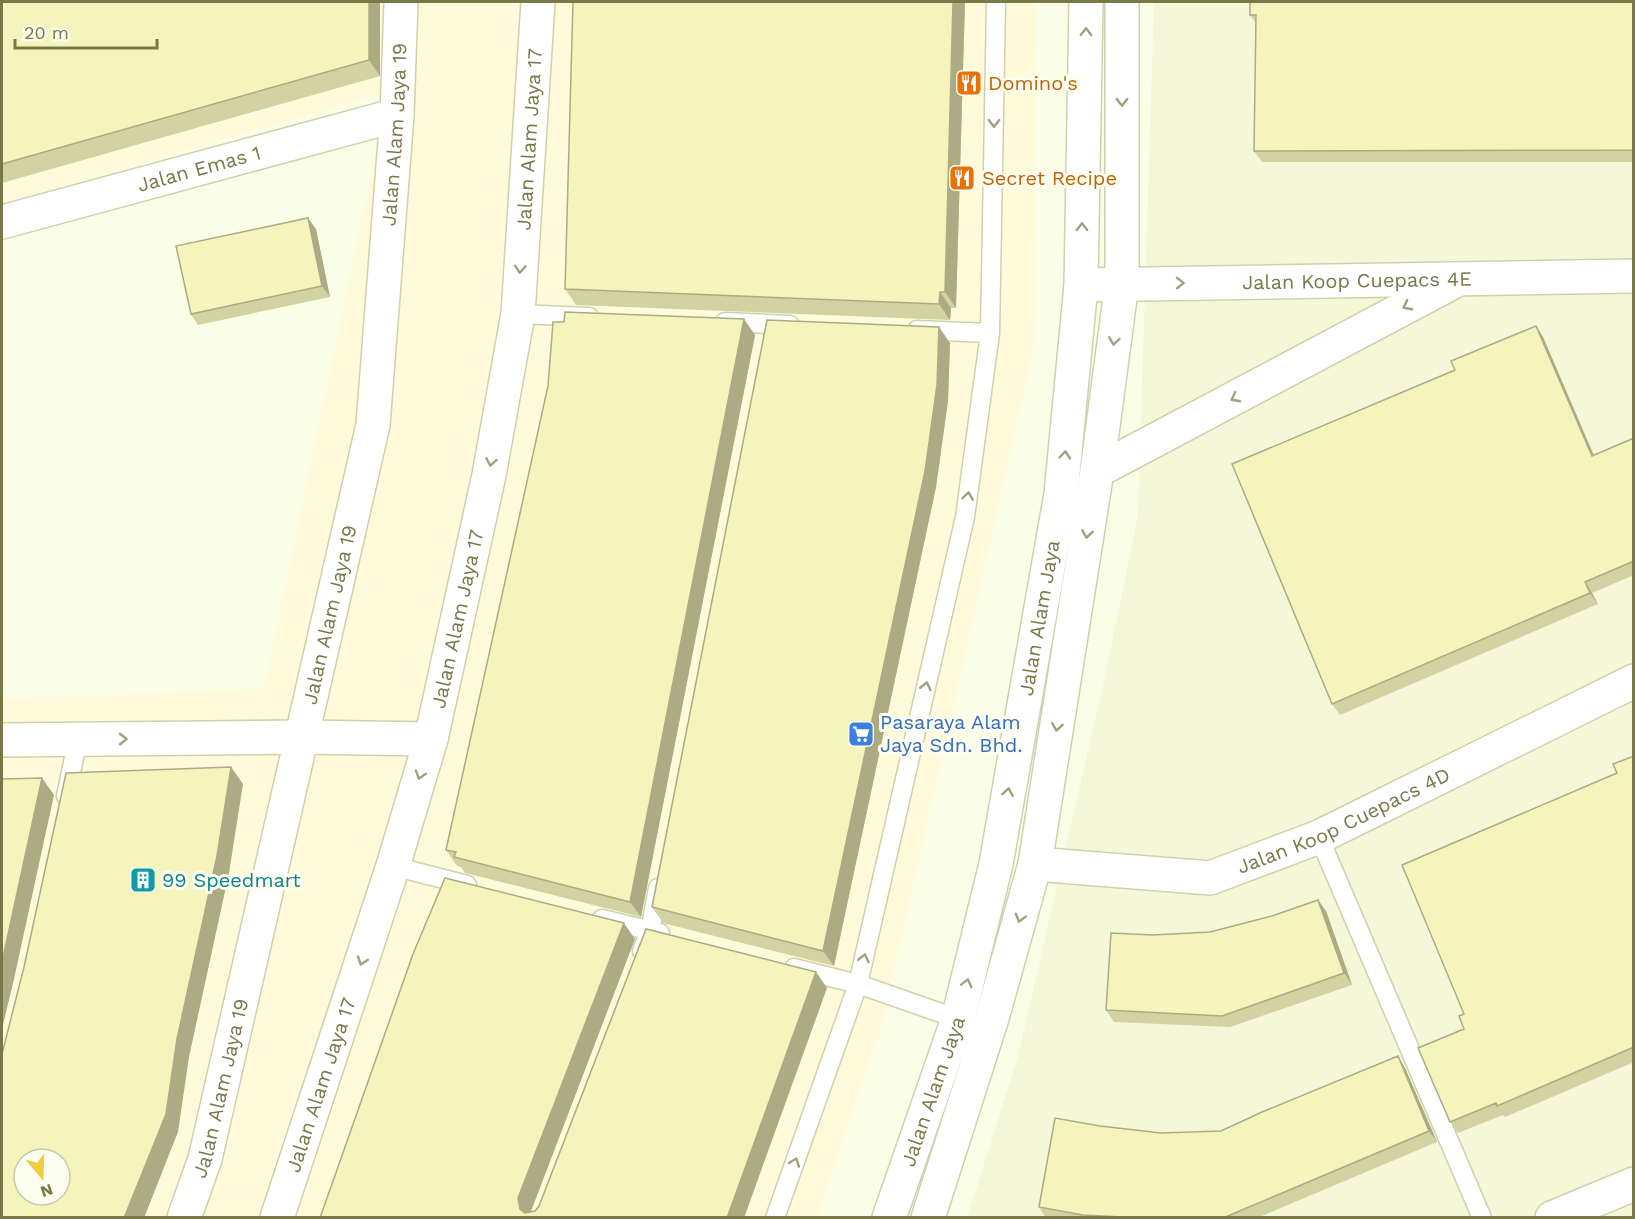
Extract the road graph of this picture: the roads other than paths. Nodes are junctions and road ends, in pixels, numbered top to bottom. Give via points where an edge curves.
1 (400, 2) edge
2 (538, 2) edge
3 (996, 2) edge
4 (1086, 2) edge
5 (1122, 2) edge
6 (397, 115) junction
7 (2, 222) edge
8 (1634, 276) edge
9 (1459, 279) junction
10 (1122, 283) junction
11 (1081, 285) junction
12 (518, 314) junction
13 (601, 317) edge
14 (709, 321) edge
15 (769, 324) junction
16 (804, 325) edge
17 (897, 329) edge
18 (990, 333) junction
19 (764, 347) edge
20 (1097, 471) junction
21 (1634, 681) edge
22 (301, 737) junction
23 (78, 739) junction
24 (431, 739) junction
25 (2, 740) edge
26 (63, 808) edge
27 (1319, 837) junction
28 (1035, 864) junction
29 (393, 866) junction
30 (661, 872) edge
31 (482, 889) edge
32 (583, 914) edge
33 (650, 931) junction
34 (673, 937) edge
35 (777, 963) edge
36 (637, 964) edge
37 (858, 984) junction
38 (958, 1019) junction
39 (1634, 1184) edge
40 (184, 1218) edge
41 (277, 1218) edge
42 (775, 1218) edge
43 (888, 1218) edge
44 (928, 1218) edge
45 (1482, 1218) edge
46 (1552, 1218) edge

1 - 6 street, Jalan Alam Jaya 19
2 -> 12 street, Jalan Alam Jaya 17
3 -> 18 lane
11 -> 4 street, Jalan Alam Jaya
5 -> 10 street, Jalan Alam Jaya
6 - 7 street, Jalan Emas 1
6 - 22 street, Jalan Alam Jaya 19 via 373,425
8 - 9 street, Jalan Koop Cuepacs 4E
10 -> 9 street, Jalan Koop Cuepacs 4E
9 -> 20 street
10 - 11 street, Jalan Koop Cuepacs 4E
10 -> 20 street, Jalan Alam Jaya
38 -> 11 street, Jalan Alam Jaya via 996,864 1061,494
12 - 13 lane
12 -> 24 street, Jalan Alam Jaya 17 via 489,475
14 - 15 lane
15 - 16 lane
15 - 19 lane
17 - 18 lane
37 -> 18 lane via 965,517
20 -> 28 street, Jalan Alam Jaya
21 - 27 street, Jalan Koop Cuepacs 4D
23 -> 22 street
22 - 24 street
22 - 40 street, Jalan Alam Jaya 19 via 205,1159
23 - 25 street
23 - 26 lane
24 -> 29 street, Jalan Alam Jaya 17
27 - 28 street, Jalan Koop Cuepacs 4D via 1210,878
27 - 45 lane
28 -> 44 street, Jalan Alam Jaya via 992,1018
29 - 31 lane
29 -> 41 street, Jalan Alam Jaya 17
30 - 33 lane
32 - 33 lane
33 - 34 lane
33 - 36 lane
35 - 37 lane
37 - 38 lane
42 -> 37 lane
38 - 43 street, Jalan Alam Jaya
39 - 46 street

